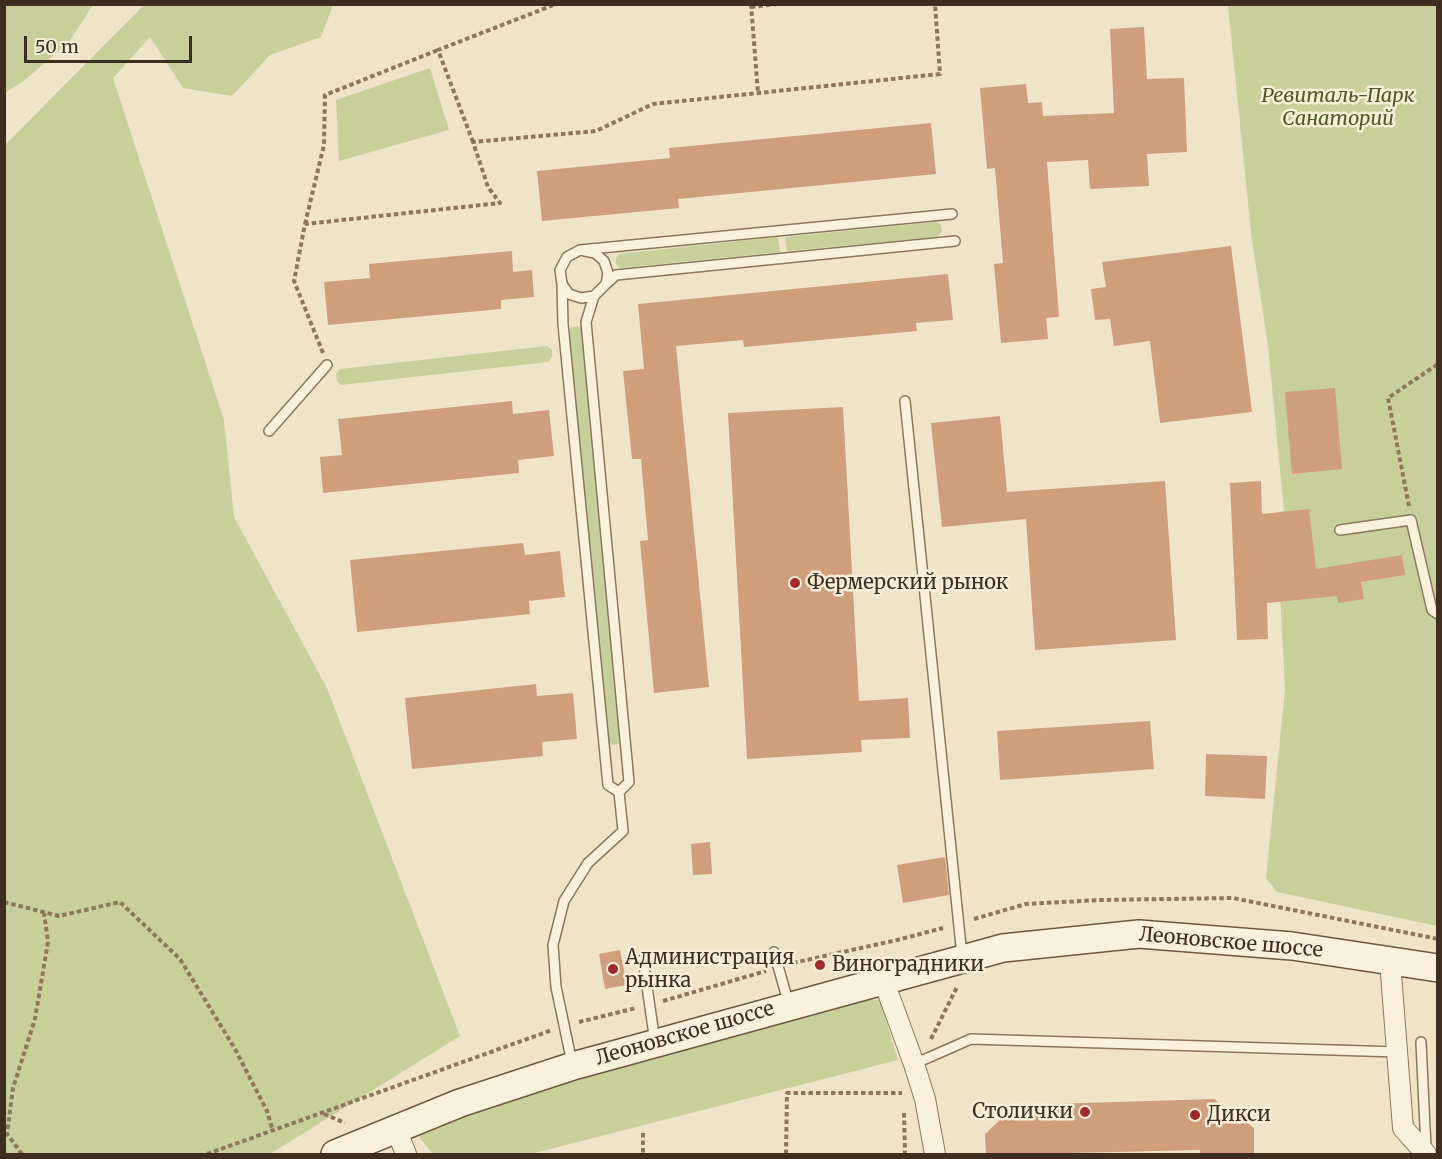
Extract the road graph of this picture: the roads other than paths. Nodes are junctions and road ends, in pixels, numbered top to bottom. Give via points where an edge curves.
1 (952, 214) dead end
2 (955, 241) dead end
3 (580, 250) junction
4 (562, 284) junction
5 (606, 284) junction
6 (594, 296) junction
7 (327, 365) road end
8 (905, 401) dead end
9 (269, 431) dead end
10 (1340, 530) dead end
11 (1437, 614) edge
12 (619, 792) junction
13 (774, 952) dead end
14 (643, 959) dead end
15 (1390, 961) junction
16 (1437, 968) edge
17 (960, 972) junction
18 (883, 979) junction
19 (789, 1005) junction
20 (1421, 1042) dead end
21 (655, 1043) junction
22 (1398, 1052) junction
23 (917, 1063) junction
24 (573, 1066) junction
25 (396, 1129) junction
26 (1426, 1154) edge
27 (335, 1155) edge
28 (406, 1155) edge
29 (935, 1155) edge

1 - 3 lane
2 - 5 lane via 616,275
3 - 4 lane via 567,257 560,270
3 - 5 lane via 594,253 604,261
4 - 6 lane via 570,294 581,298
4 - 12 lane via 608,785
5 - 6 lane
6 - 12 lane via 586,322 629,782
7 - 9 lane
8 - 17 lane
10 - 11 lane via 1411,520 1432,610
12 - 24 lane via 623,831 588,863 564,901 553,945 556,987
13 - 19 lane
14 - 21 lane
15 - 16 main road, Леоновское шоссе
15 - 17 main road, Леоновское шоссе via 1292,946 1139,934 1003,948
15 - 22 street
17 - 18 main road, Леоновское шоссе
18 - 19 main road, Леоновское шоссе
18 - 23 street
19 - 21 main road, Леоновское шоссе
20 - 26 lane
21 - 24 main road, Леоновское шоссе
22 - 23 lane via 971,1039
22 - 26 street via 1403,1128
23 - 29 street
24 - 25 main road, Леоновское шоссе via 460,1103
25 - 27 main road, Леоновское шоссе
25 - 28 street

